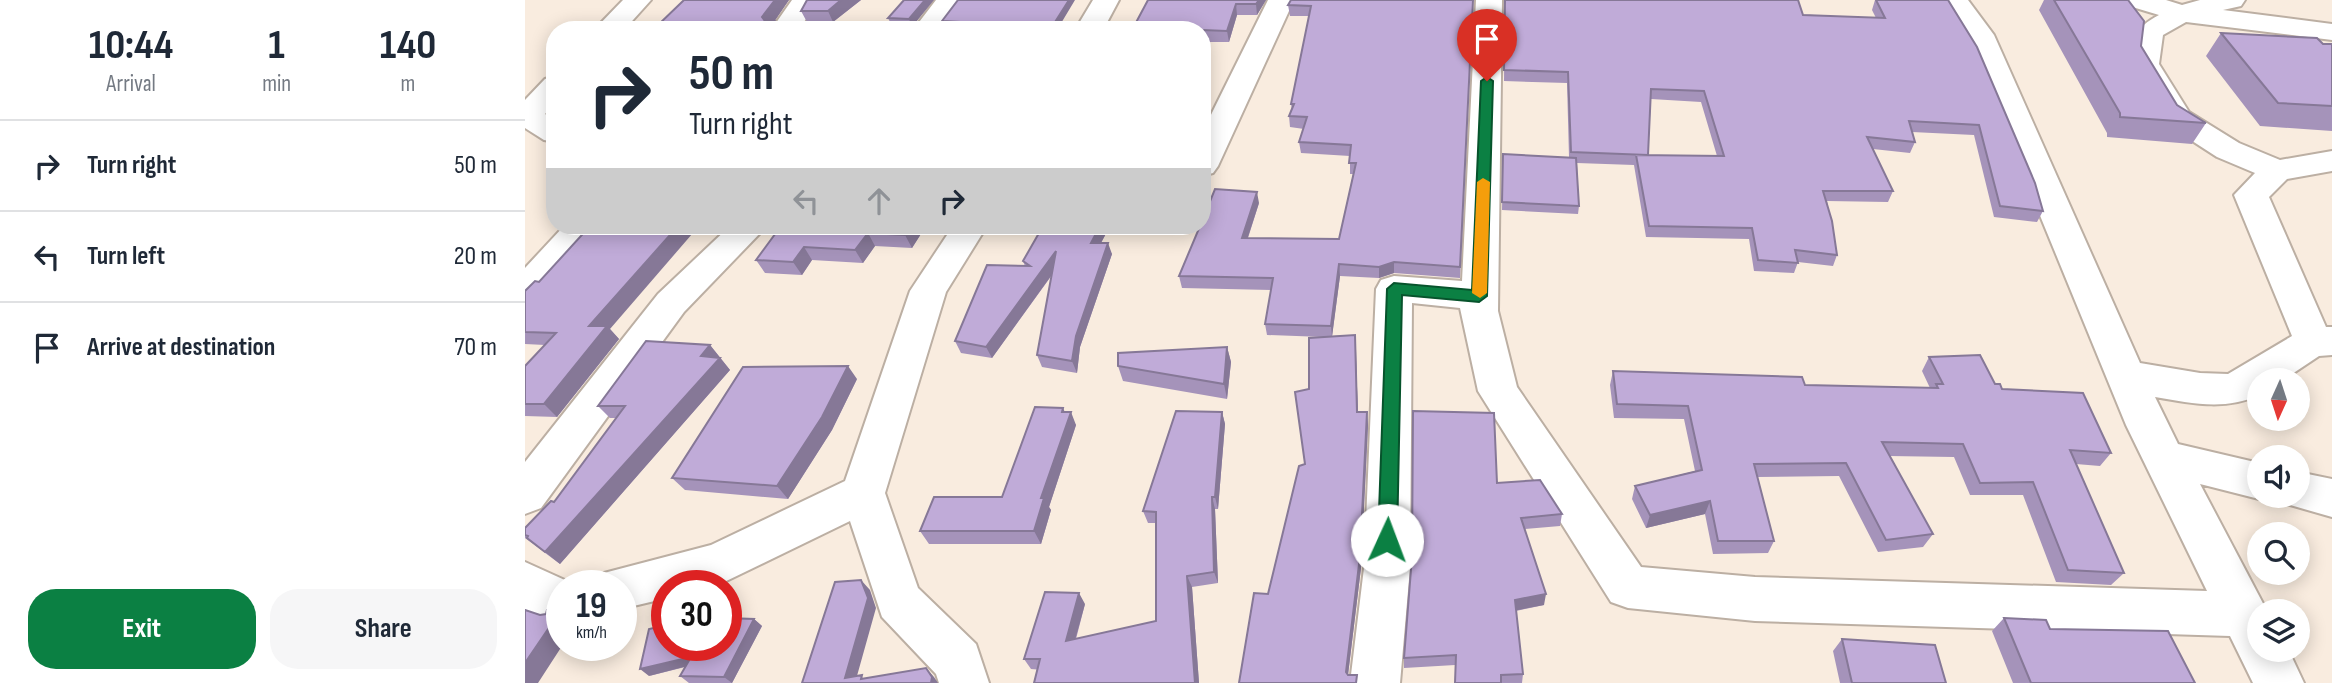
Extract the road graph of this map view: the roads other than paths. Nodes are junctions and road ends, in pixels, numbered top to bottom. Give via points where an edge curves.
1 (638, 0) edge
2 (805, 0) edge
3 (950, 0) edge
4 (1106, 0) edge
5 (1281, 0) edge
6 (1489, 0) edge
7 (1955, 0) edge
8 (2138, 0) edge
9 (2232, 0) edge
10 (2244, 0) edge
11 (2181, 13) junction
12 (617, 21) edge
13 (791, 21) edge
14 (933, 21) edge
15 (1094, 21) edge
16 (2272, 26) junction
17 (2332, 32) edge
18 (546, 94) edge
19 (526, 115) edge
20 (546, 127) edge
21 (1211, 147) edge
22 (2332, 161) edge
23 (2277, 171) junction
24 (575, 235) edge
25 (741, 235) edge
26 (964, 235) edge
27 (525, 292) edge
28 (1479, 296) junction
29 (2323, 341) edge
30 (2126, 375) junction
31 (2164, 458) junction
32 (2247, 478) edge
33 (863, 493) junction
34 (2310, 493) edge
35 (525, 495) edge
36 (2332, 498) edge
37 (525, 583) edge
38 (637, 584) edge
39 (546, 596) edge
40 (2247, 620) edge
41 (2247, 635) edge
42 (2268, 662) edge
43 (964, 683) edge
44 (1375, 683) edge
45 (2279, 683) edge

1 - 12 street
2 - 13 street
3 - 14 street
4 - 15 street
5 - 21 street
6 - 28 street
7 - 30 street via 1980,36
8 - 11 street
9 - 11 street
10 - 16 street
11 - 16 street
11 - 23 street via 2150,31 2145,64 2177,118 2228,150
16 - 17 street
18 - 19 street
19 - 20 street
22 - 23 street
23 - 29 street via 2251,195
24 - 27 street
25 - 35 street via 671,303
26 - 33 street via 927,291
28 - 41 street via 1498,391 1628,587
28 - 44 street via 1394,289 1387,568
29 - 30 street via 2236,389 2163,384
30 - 31 street
31 - 32 street
31 - 40 street
33 - 38 street via 718,564
33 - 43 street via 899,601 958,661
34 - 36 street
37 - 39 street
42 - 45 street

